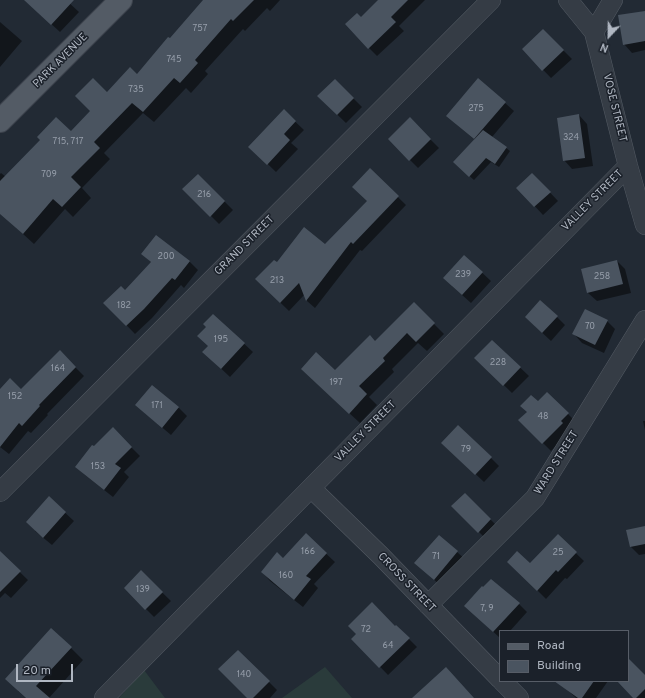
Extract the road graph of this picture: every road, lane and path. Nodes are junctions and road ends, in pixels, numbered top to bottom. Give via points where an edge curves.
1 (121, 0) edge
2 (491, 0) edge
3 (568, 0) edge
4 (613, 0) edge
5 (594, 32) junction
6 (0, 121) edge
7 (628, 166) junction
8 (645, 225) edge
9 (645, 320) edge
10 (311, 488) junction
11 (0, 492) edge
12 (428, 605) junction
13 (499, 678) edge
14 (503, 682) edge
15 (104, 698) edge
16 (519, 698) edge

1 - 6 main road, PARK AVENUE
2 - 11 street, GRAND STREET
3 - 5 street, VOSE STREET
4 - 5 street
5 - 7 street, VOSE STREET
7 - 8 street, VOSE STREET
7 - 10 street, VALLEY STREET
9 - 12 street, WARD STREET via 536,498
10 - 12 street, CROSS STREET
10 - 15 street, VALLEY STREET
12 - 13 street, CROSS STREET
14 - 16 street, CROSS STREET

